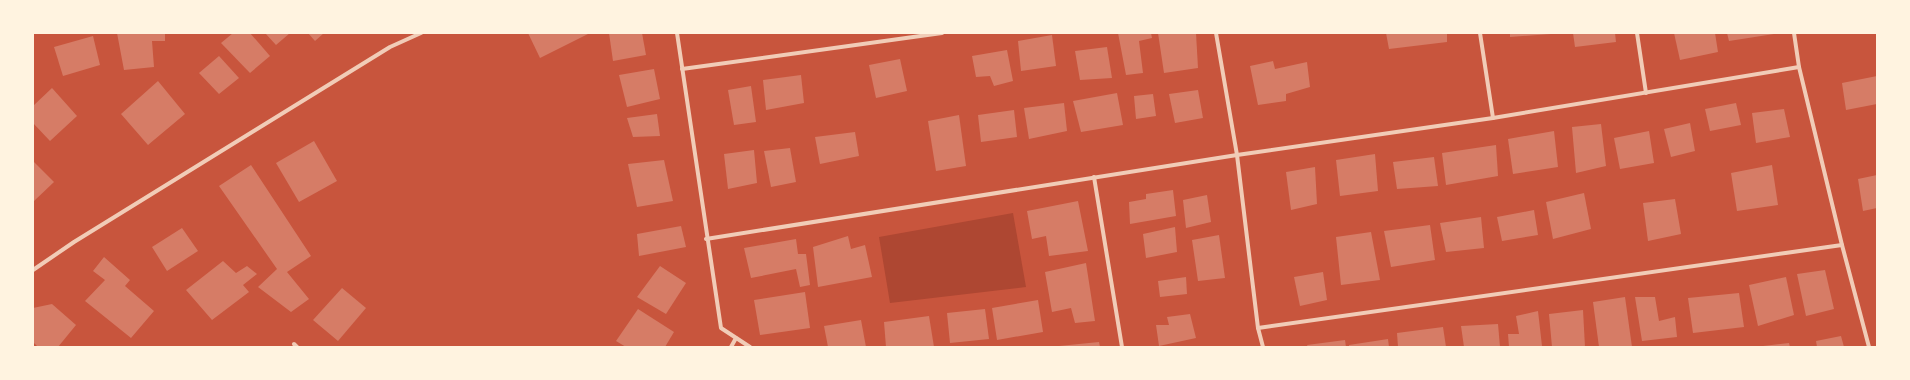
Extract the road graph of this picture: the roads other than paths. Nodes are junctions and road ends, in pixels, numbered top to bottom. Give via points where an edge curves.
1 (421, 33) edge
2 (677, 33) edge
3 (942, 33) edge
4 (1216, 33) edge
5 (1480, 33) edge
6 (1637, 33) edge
7 (1794, 33) edge
8 (917, 35) edge
9 (1799, 66) junction
10 (682, 69) junction
11 (1646, 93) junction
12 (1493, 118) junction
13 (1236, 155) junction
14 (1094, 177) junction
15 (706, 239) junction
16 (1842, 245) junction
17 (33, 270) edge
18 (1258, 328) junction
19 (736, 338) junction
20 (730, 347) edge
21 (750, 347) edge
22 (1122, 347) edge
23 (1263, 347) edge
24 (1869, 347) edge

1 - 17 street via 390,47 74,242
2 - 10 street
3 - 8 street
4 - 13 street
5 - 12 street
6 - 11 street
7 - 9 street
8 - 10 street
9 - 11 street
9 - 16 street
10 - 15 street
11 - 12 street
12 - 13 street
13 - 14 street
13 - 18 street
14 - 15 street
14 - 22 street
15 - 19 street via 721,328
16 - 18 street
16 - 24 street
18 - 23 street
19 - 20 street
19 - 21 street

